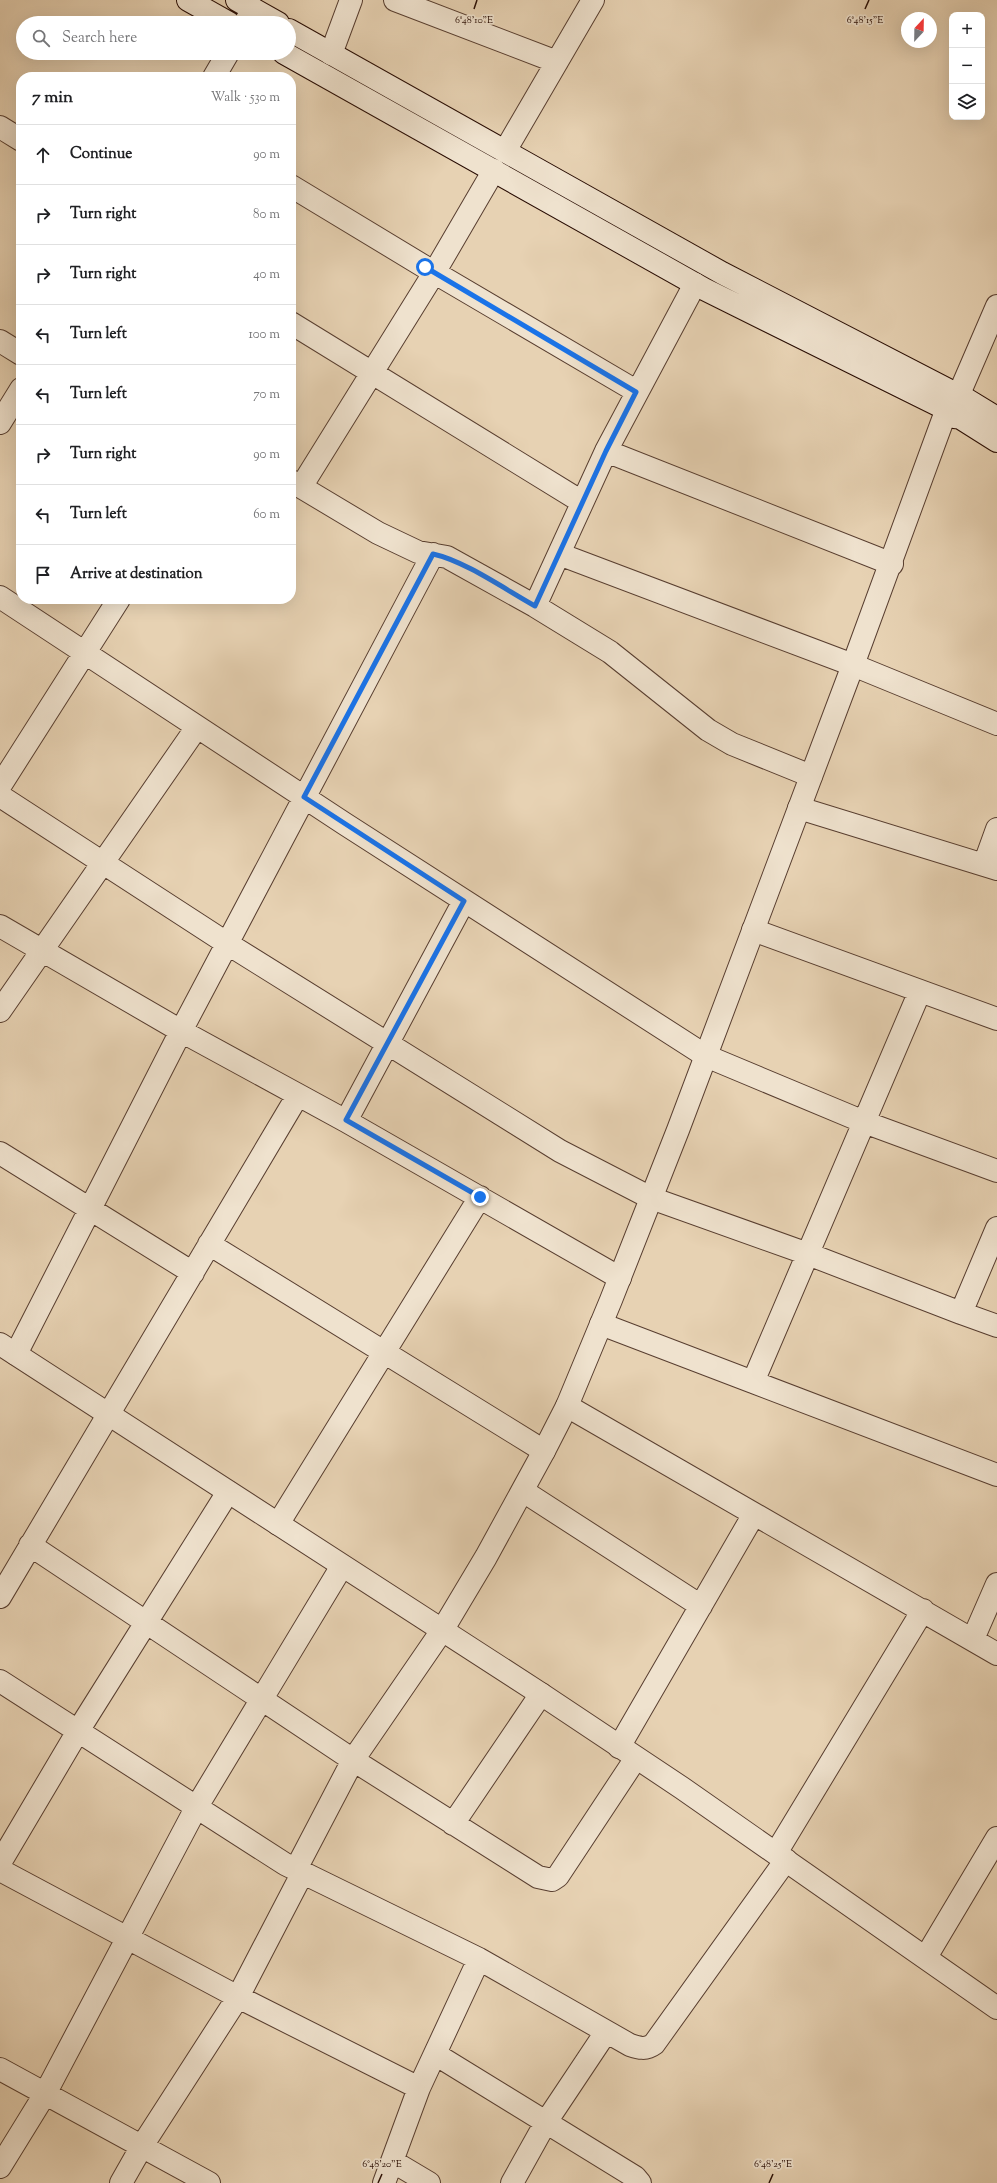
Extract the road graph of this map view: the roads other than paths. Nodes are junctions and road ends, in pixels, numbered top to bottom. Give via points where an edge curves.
1 (188, 0) edge
2 (351, 0) edge
3 (395, 0) edge
4 (593, 0) edge
5 (245, 11) edge
6 (217, 16) edge
7 (259, 16) edge
8 (296, 34) edge
9 (332, 54) junction
10 (224, 60) edge
11 (296, 60) edge
12 (557, 62) junction
13 (217, 72) edge
14 (0, 127) edge
15 (16, 137) edge
16 (505, 151) junction
17 (494, 170) junction
18 (296, 189) edge
19 (434, 273) junction
20 (695, 284) junction
21 (997, 306) edge
22 (296, 326) edge
23 (0, 341) edge
24 (16, 351) edge
25 (373, 372) junction
26 (636, 392) junction
27 (16, 398) edge
28 (954, 404) junction
29 (997, 418) edge
30 (0, 423) edge
31 (997, 441) edge
32 (606, 451) junction
33 (296, 484) edge
34 (582, 502) junction
35 (433, 554) junction
36 (559, 554) junction
37 (892, 564) junction
38 (0, 597) edge
39 (116, 604) edge
40 (535, 606) junction
41 (84, 653) junction
42 (854, 665) junction
43 (997, 724) edge
44 (197, 727) junction
45 (811, 776) junction
46 (0, 786) edge
47 (0, 796) edge
48 (304, 797) junction
49 (800, 808) junction
50 (997, 829) edge
51 (104, 862) junction
52 (991, 867) edge
53 (464, 901) junction
54 (0, 926) edge
55 (754, 930) junction
56 (228, 944) junction
57 (42, 951) junction
58 (920, 991) junction
59 (0, 1011) edge
60 (997, 1019) edge
61 (181, 1031) junction
62 (388, 1044) junction
63 (706, 1056) junction
64 (298, 1095) junction
65 (346, 1120) junction
66 (864, 1122) junction
67 (0, 1153) edge
68 (997, 1171) edge
69 (480, 1197) junction
70 (651, 1198) junction
71 (91, 1210) junction
72 (997, 1228) edge
73 (209, 1244) junction
74 (808, 1254) junction
75 (193, 1273) junction
76 (620, 1278) junction
77 (961, 1313) junction
78 (601, 1324) junction
79 (997, 1326) edge
80 (8, 1349) edge
81 (383, 1353) junction
82 (753, 1382) junction
83 (566, 1406) junction
84 (109, 1415) junction
85 (544, 1451) junction
86 (997, 1475) edge
87 (523, 1491) junction
88 (228, 1492) junction
89 (754, 1514) junction
90 (278, 1524) junction
91 (30, 1545) junction
92 (342, 1566) junction
93 (997, 1584) edge
94 (0, 1597) edge
95 (701, 1606) junction
96 (923, 1610) junction
97 (146, 1623) junction
98 (443, 1629) junction
99 (973, 1639) junction
100 (997, 1654) edge
101 (0, 1681) edge
102 (541, 1694) junction
103 (261, 1700) junction
104 (78, 1731) junction
105 (628, 1752) junction
106 (353, 1760) junction
107 (196, 1808) junction
108 (453, 1824) junction
109 (997, 1838) edge
110 (781, 1857) junction
111 (0, 1863) edge
112 (0, 1870) edge
113 (299, 1870) junction
114 (126, 1938) junction
115 (926, 1957) junction
116 (479, 1959) junction
117 (238, 1997) junction
118 (997, 2008) edge
119 (606, 2032) junction
120 (435, 2054) junction
121 (0, 2069) edge
122 (419, 2088) junction
123 (45, 2094) junction
124 (546, 2122) junction
125 (142, 2146) junction
126 (392, 2161) junction
127 (0, 2167) edge
128 (121, 2183) edge
129 (209, 2183) edge
130 (384, 2183) edge
131 (429, 2183) edge
132 (512, 2183) edge
133 (640, 2183) edge

1 - 6 street
2 - 9 street
3 - 12 street
4 - 12 street
5 - 7 street
8 - 9 street
9 - 16 street
10 - 13 street
11 - 17 street
12 - 16 street
14 - 15 street
16 - 28 street
17 - 19 street
17 - 20 street
18 - 19 street
19 - 25 street
19 - 26 street
20 - 26 street
20 - 28 street
21 - 28 street
22 - 25 street
23 - 24 street
25 - 33 street
25 - 34 street
26 - 32 street
27 - 30 street
28 - 29 street
28 - 31 street
28 - 37 street via 929,453
32 - 34 street
32 - 37 street
33 - 35 street via 378,533 418,552
34 - 36 street
35 - 40 street via 447,557
35 - 48 street
36 - 40 street
36 - 42 street
37 - 42 street
38 - 41 street
39 - 41 street
40 - 45 street via 610,652 708,730 732,744
41 - 44 street
41 - 46 street
42 - 43 street
42 - 45 street
44 - 48 street
44 - 51 street
45 - 49 street
47 - 51 street
48 - 53 street
48 - 56 street
49 - 52 street
49 - 55 street
50 - 52 street
51 - 56 street
51 - 57 street
53 - 62 street
53 - 63 street
54 - 57 street
55 - 58 street
55 - 63 street
56 - 61 street
56 - 62 street
57 - 59 street
57 - 61 street
58 - 60 street
58 - 66 street
61 - 64 street
61 - 71 street
62 - 65 street
62 - 70 street via 534,1137
63 - 66 street
63 - 70 street
64 - 65 street
64 - 73 street
65 - 69 street
66 - 68 street
66 - 74 street
67 - 71 street
69 - 76 street
69 - 81 street
70 - 74 street
70 - 76 street
71 - 75 street
71 - 80 street
72 - 77 street
73 - 75 street
73 - 81 street
74 - 77 street
74 - 82 street
75 - 84 street
76 - 78 street
77 - 79 street
78 - 82 street
78 - 83 street
80 - 84 street
81 - 85 street
81 - 90 street
82 - 86 street
83 - 85 street
83 - 89 street
84 - 88 street
84 - 91 street
85 - 87 street
87 - 95 street
87 - 98 street
88 - 90 street
88 - 97 street
89 - 95 street
89 - 96 street
90 - 92 street
91 - 94 street
91 - 97 street
92 - 98 street
92 - 103 street
93 - 99 street
95 - 105 street
96 - 99 street
96 - 110 street
97 - 103 street
97 - 104 street
98 - 102 street
98 - 106 street
99 - 100 street
101 - 104 street
102 - 105 street
102 - 108 street
103 - 106 street
103 - 107 street
104 - 107 street
104 - 111 street
105 - 108 street via 570,1858 558,1876 552,1880 530,1874
105 - 110 street
106 - 108 street
106 - 113 street
107 - 113 street
107 - 114 street
109 - 115 street
110 - 115 street
110 - 119 street via 654,2044 649,2048 637,2048
112 - 114 street
113 - 116 street
113 - 117 street
114 - 117 street
114 - 123 street
115 - 118 street
116 - 119 street
116 - 120 street
117 - 122 street
117 - 125 street
119 - 124 street
120 - 122 street
120 - 124 street
121 - 123 street
122 - 126 street
123 - 125 street
123 - 127 street
124 - 132 street
124 - 133 street via 635,2177
125 - 128 street
125 - 129 street
126 - 130 street
126 - 131 street

